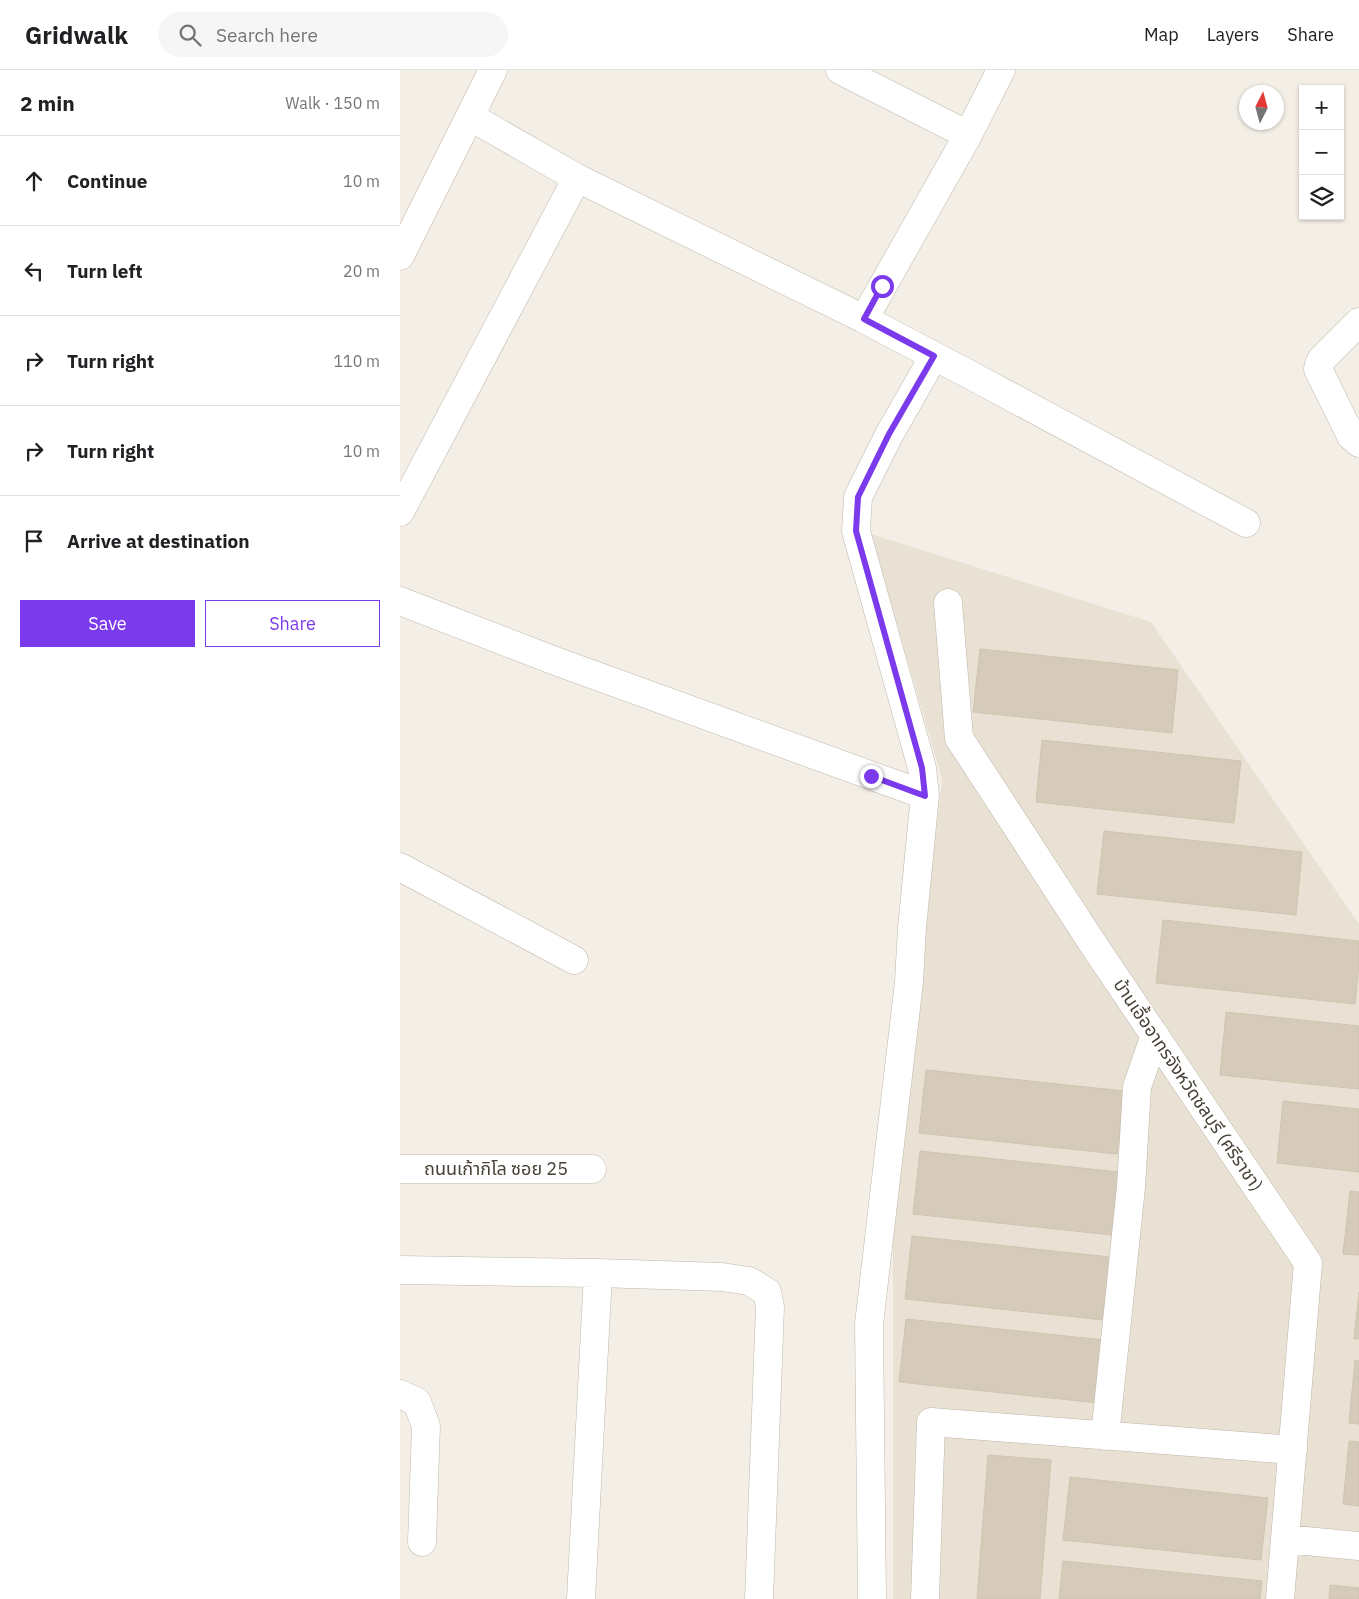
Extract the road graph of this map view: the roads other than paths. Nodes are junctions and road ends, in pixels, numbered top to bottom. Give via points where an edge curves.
1 (493, 70) edge
2 (840, 70) edge
3 (1001, 70) edge
4 (470, 117) junction
5 (968, 135) junction
6 (577, 178) junction
7 (400, 256) edge
8 (864, 319) junction
9 (1359, 322) edge
10 (934, 356) junction
11 (1359, 443) edge
12 (400, 512) edge
13 (1246, 523) dead end
14 (400, 601) edge
15 (948, 603) dead end
16 (925, 796) junction
17 (400, 867) edge
18 (574, 960) dead end
19 (1155, 1035) junction
20 (400, 1170) edge
21 (592, 1170) dead end
22 (400, 1270) edge
23 (598, 1273) junction
24 (400, 1394) edge
25 (1105, 1436) junction
26 (1293, 1450) junction
27 (1285, 1539) junction
28 (422, 1542) dead end
29 (1359, 1546) edge
30 (581, 1599) edge
31 (759, 1599) edge
32 (872, 1599) edge
33 (925, 1599) edge
34 (1280, 1599) edge

1 - 4 street
2 - 5 street
3 - 5 street
4 - 6 street
4 - 7 street
5 - 8 street
6 - 8 street
6 - 12 street
8 - 10 street
9 - 11 street via 1322,359 1318,370 1351,436
10 - 13 street
10 - 16 street via 889,434 858,497 856,531 922,768
14 - 16 street
15 - 19 street, บ้านเอื้ออาทรจังหวัดชลบุรี (ศรีราชา) via 959,738
16 - 32 street via 909,982 869,1324
17 - 18 street
19 - 25 street via 1137,1087 1131,1187
19 - 26 street, บ้านเอื้ออาทรจังหวัดชลบุรี (ศรีราชา) via 1308,1263
20 - 21 street, ถนนเก้ากิโล ซอย 25
22 - 23 street
23 - 30 street
23 - 31 street via 722,1277 749,1281 767,1292 770,1306
24 - 28 street via 417,1402 426,1426
25 - 26 street
25 - 33 street via 932,1422
26 - 27 street, บ้านเอื้ออาทรจังหวัดชลบุรี (ศรีราชา)
27 - 29 street
27 - 34 street, บ้านเอื้ออาทรจังหวัดชลบุรี (ศรีราชา)

